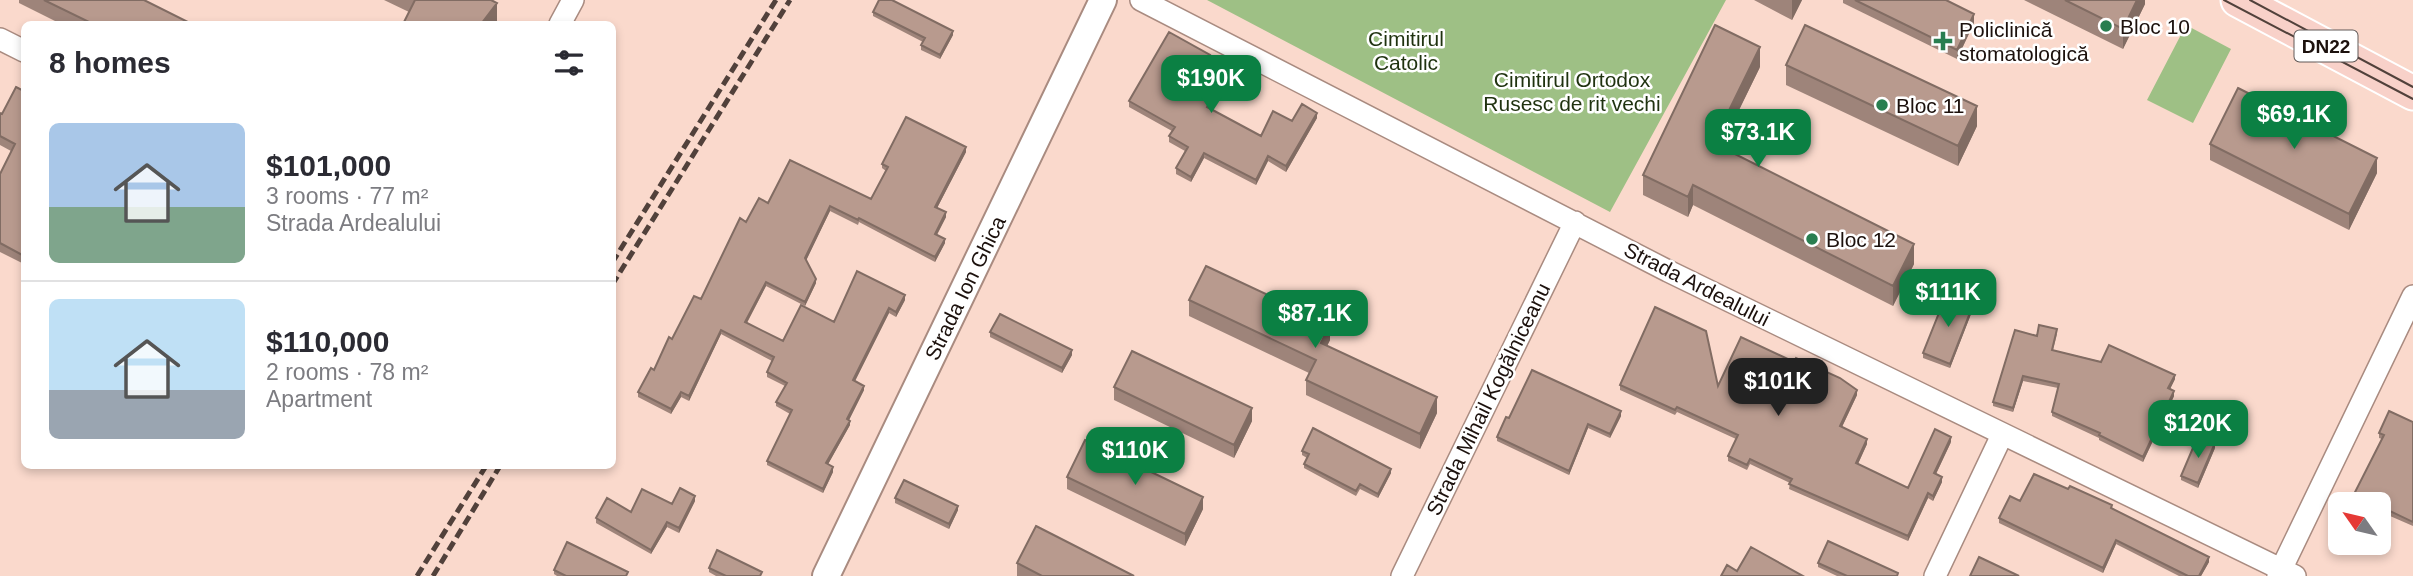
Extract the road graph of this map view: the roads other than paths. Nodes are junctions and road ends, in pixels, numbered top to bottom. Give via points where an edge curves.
1 (573, 0) edge
2 (1104, 0) edge
3 (1141, 0) edge
4 (2238, 0) edge
5 (562, 21) edge
6 (0, 39) edge
7 (21, 50) edge
8 (2413, 93) edge
9 (1575, 222) junction
10 (2413, 296) edge
11 (2002, 435) junction
12 (2285, 574) edge
13 (826, 576) edge
14 (1402, 576) edge
15 (1935, 576) edge

1 - 5 street
2 - 13 street, Strada Ion Ghica
3 - 9 street, Strada Ardealului
4 - 8 main road, DN22
6 - 7 street
9 - 11 street, Strada Ardealului
9 - 14 street, Strada Mihail Kogălniceanu
10 - 12 street
11 - 12 street, Strada Ardealului
11 - 15 street

